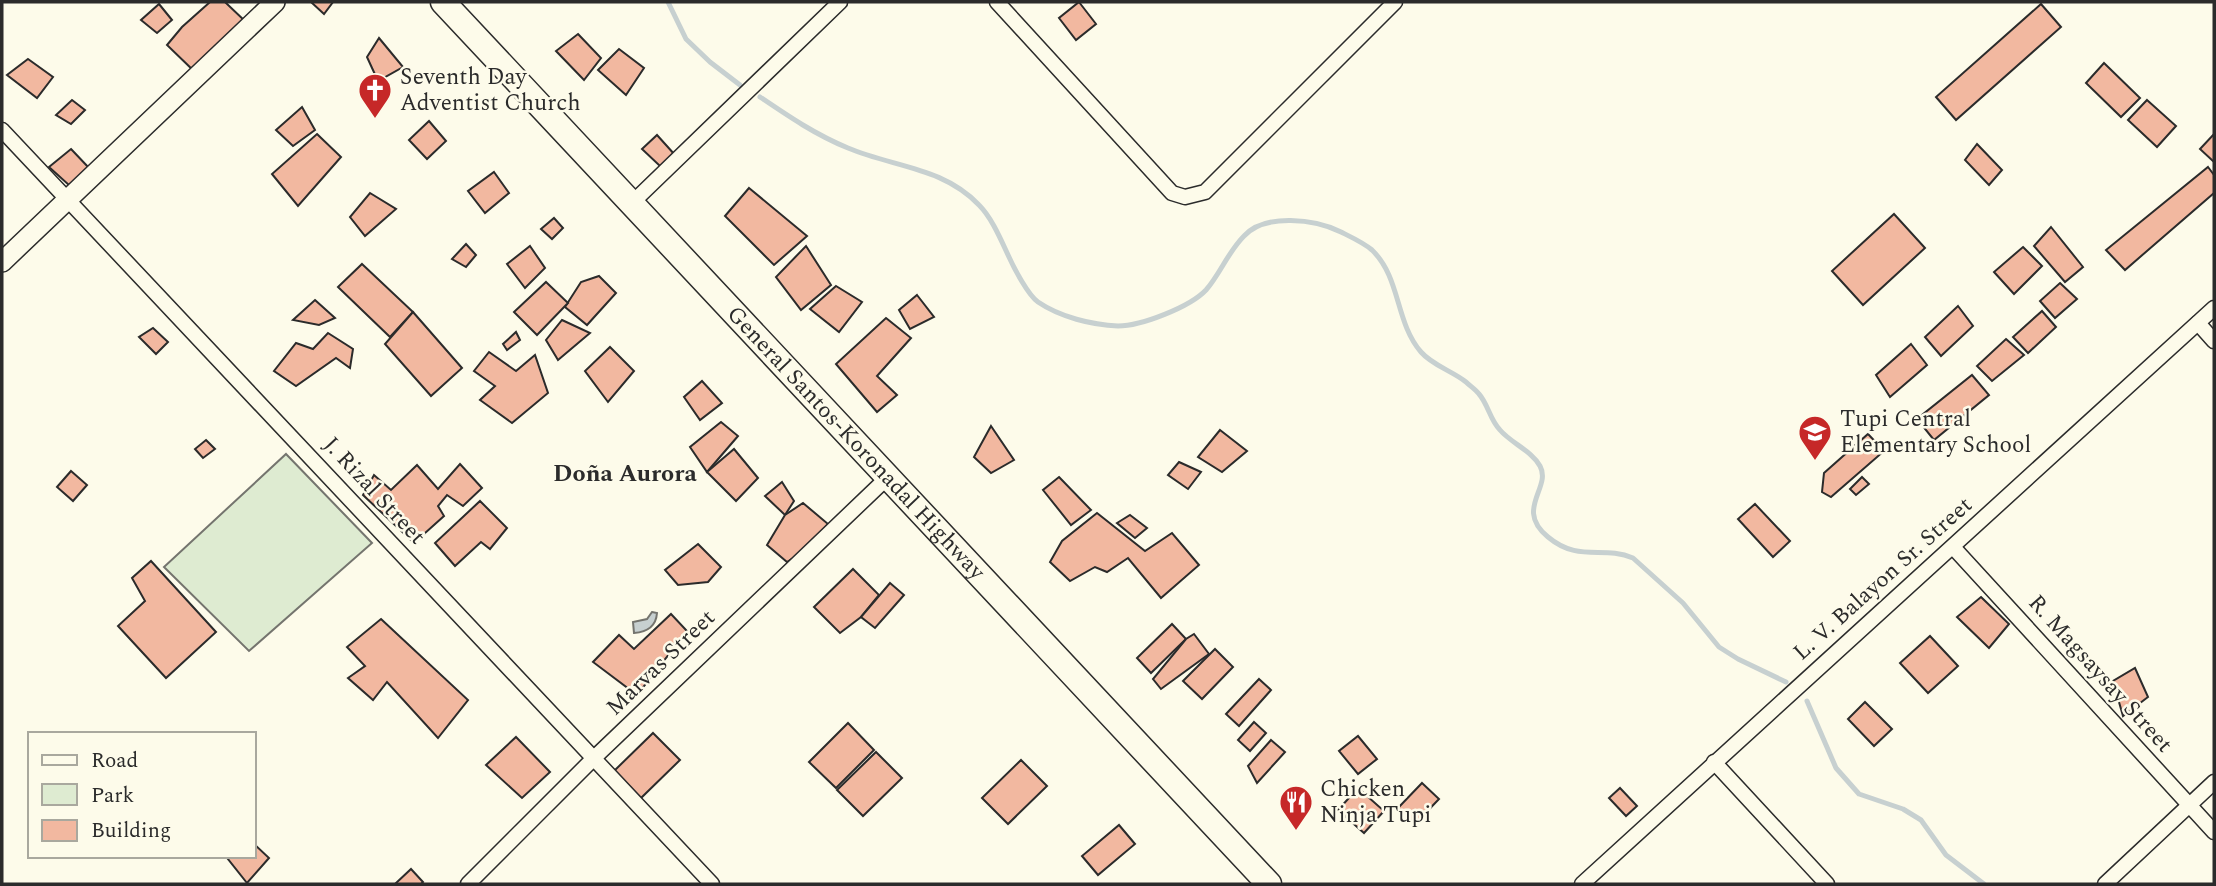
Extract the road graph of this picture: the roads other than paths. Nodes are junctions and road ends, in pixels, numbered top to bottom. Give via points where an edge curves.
1 (275, 2) edge
2 (443, 2) edge
3 (840, 2) edge
4 (997, 2) edge
5 (1395, 2) edge
6 (2, 130) edge
7 (67, 200) junction
8 (632, 203) junction
9 (2, 261) edge
10 (2214, 308) edge
11 (2198, 323) junction
12 (2214, 341) edge
13 (888, 477) junction
14 (1953, 547) junction
15 (594, 758) junction
16 (1714, 762) junction
17 (2214, 782) edge
18 (2190, 805) junction
19 (2214, 832) edge
20 (468, 884) edge
21 (712, 884) edge
22 (1269, 884) edge
23 (1582, 884) edge
24 (1827, 884) edge
25 (2105, 884) edge

1 - 7 street
2 - 8 highway, General Santos-Koronadal Highway
3 - 8 street
4 - 5 street via 1171,193 1185,197 1205,192
6 - 7 street, J. Rizal Street
7 - 9 street
7 - 15 street, J. Rizal Street
8 - 13 highway, General Santos-Koronadal Highway
10 - 11 street, L. V. Balayon Sr. Street
11 - 12 street
11 - 14 street, L. V. Balayon Sr. Street
13 - 15 street, Marvas Street
13 - 22 highway, General Santos-Koronadal Highway
14 - 16 street, L. V. Balayon Sr. Street
14 - 18 street, R. Magsaysay Street
15 - 20 street, Marvas Street
15 - 21 street, J. Rizal Street
16 - 23 street, L. V. Balayon Sr. Street
16 - 24 street
17 - 18 street
18 - 19 street, R. Magsaysay Street
18 - 25 street

